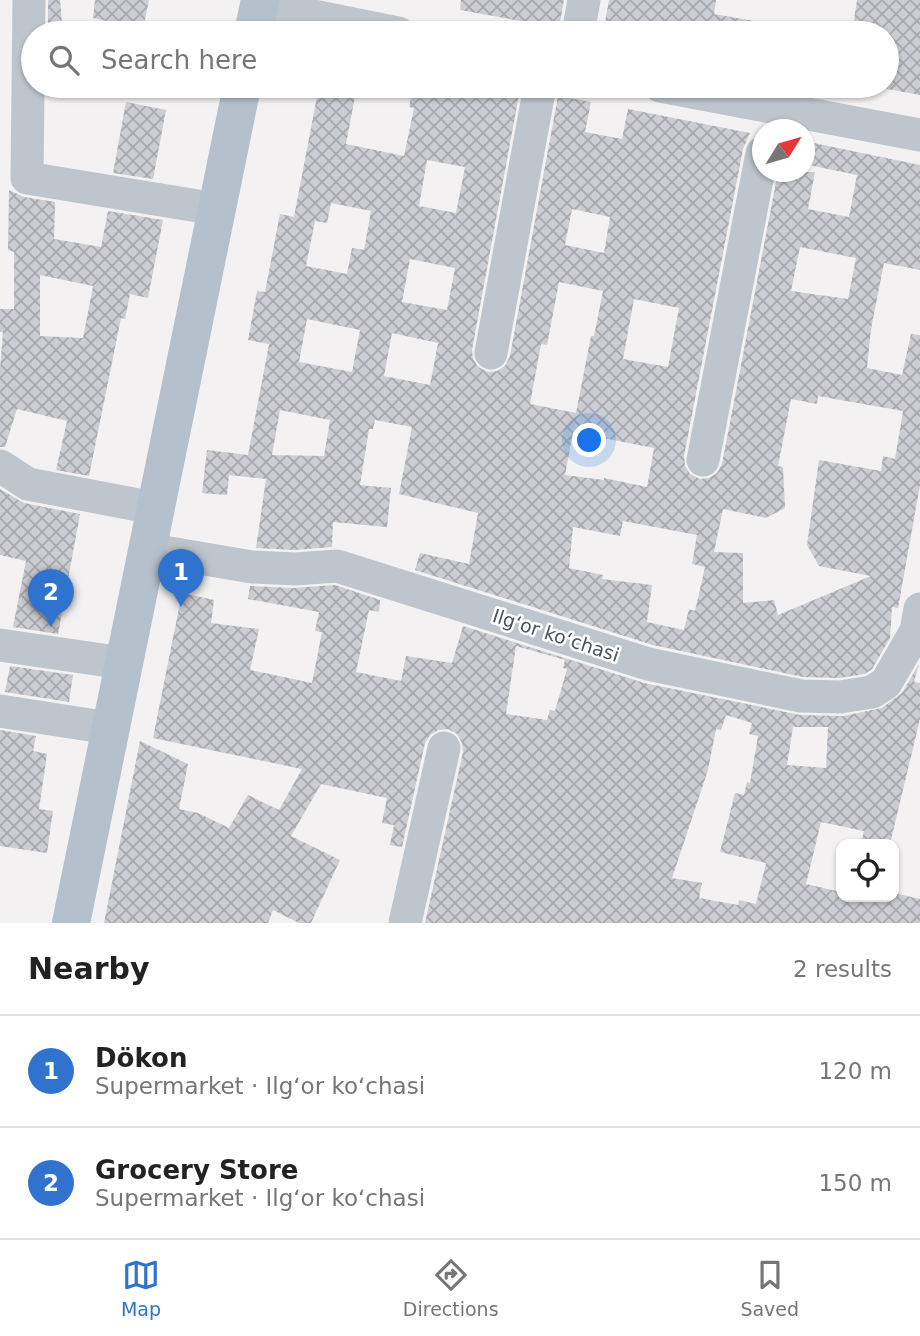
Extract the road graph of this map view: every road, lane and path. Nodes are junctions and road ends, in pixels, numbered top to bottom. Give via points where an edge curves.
1 (29, 0) edge
2 (584, 0) edge
3 (257, 13) edge
4 (29, 21) edge
5 (313, 21) edge
6 (580, 21) edge
7 (28, 98) edge
8 (239, 98) edge
9 (538, 98) edge
10 (700, 98) edge
11 (769, 119) edge
12 (815, 124) edge
13 (920, 135) edge
14 (756, 182) edge
15 (216, 209) junction
16 (491, 353) dead end
17 (703, 460) dead end
18 (0, 466) edge
19 (154, 508) junction
20 (146, 549) junction
21 (919, 624) edge
22 (0, 645) edge
23 (123, 663) junction
24 (0, 711) edge
25 (109, 727) junction
26 (444, 748) dead end
27 (71, 923) edge
28 (405, 923) edge

1 - 4 street
2 - 6 street
3 - 5 street
7 - 15 street via 27,178
8 - 15 main road
9 - 16 street
10 - 11 street
12 - 13 street
14 - 17 street
15 - 19 main road
18 - 19 street via 28,484
19 - 20 main road
20 - 21 street, Ilgʻor koʻchasi via 252,567 337,566 648,664 801,696 872,692 886,683
20 - 23 main road
22 - 23 street
23 - 25 main road
24 - 25 street
25 - 27 main road
26 - 28 street

